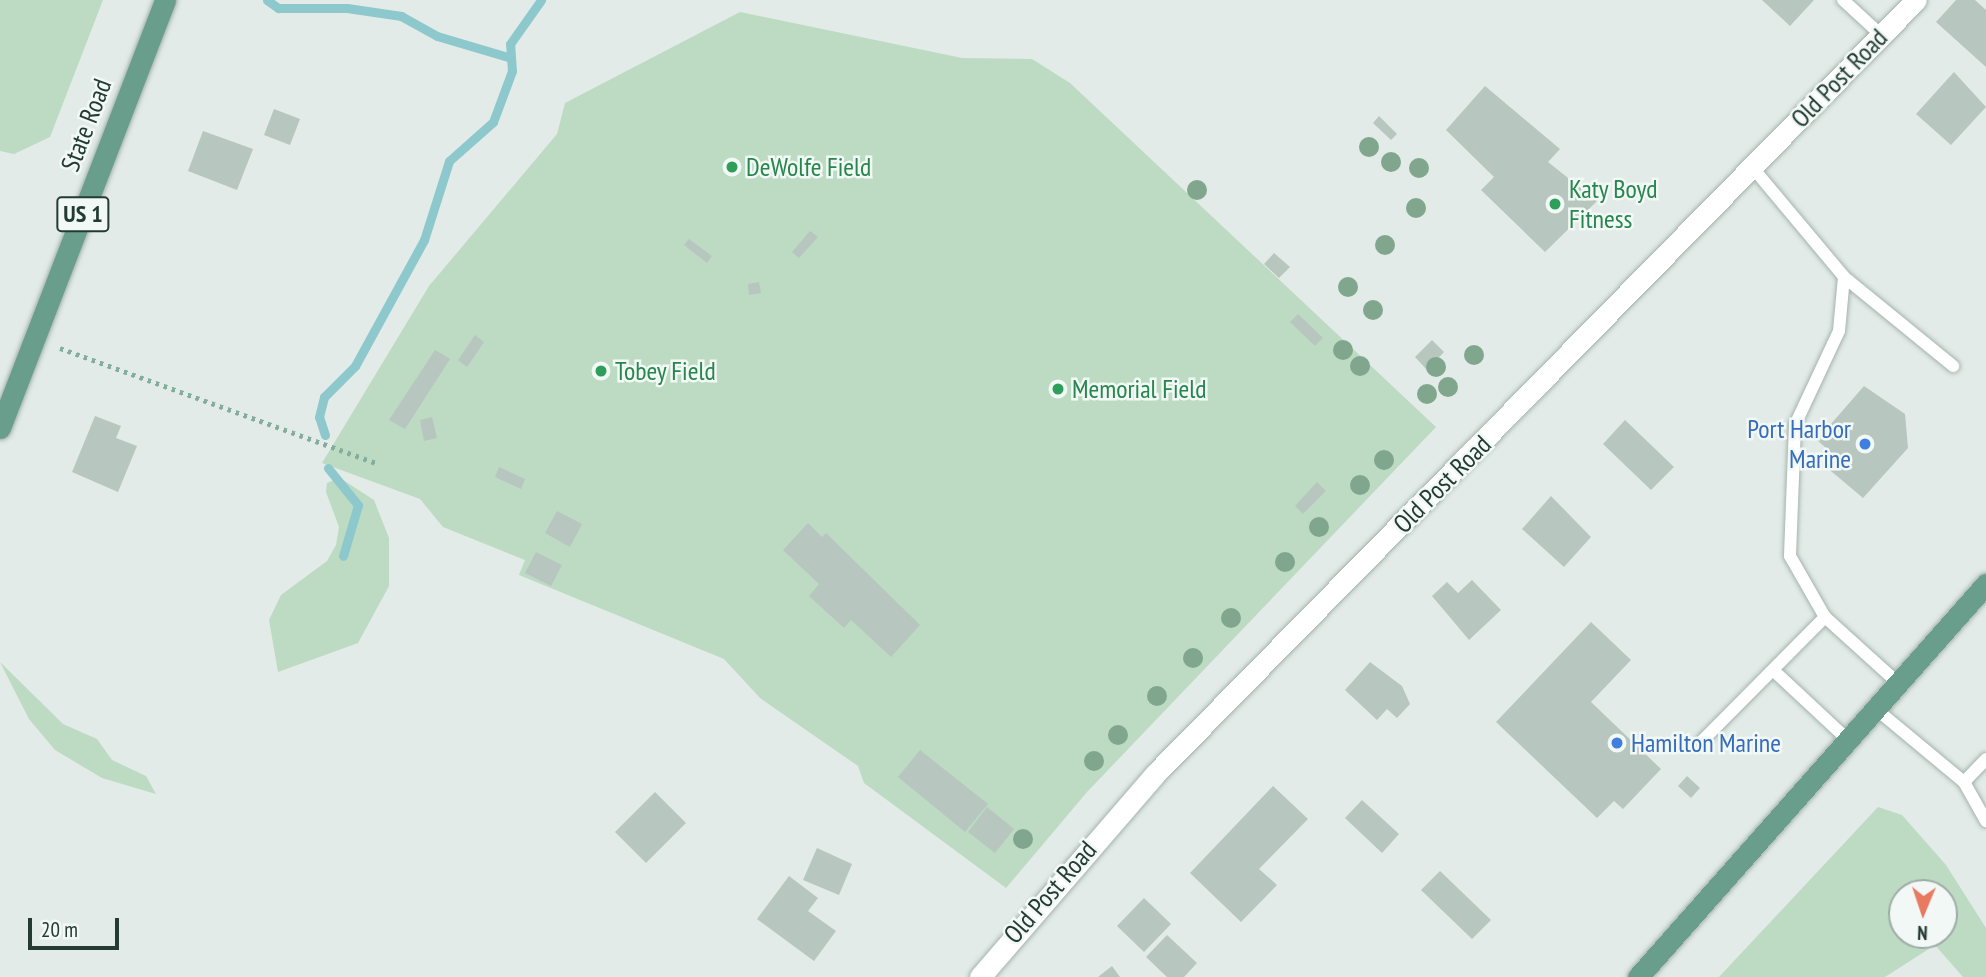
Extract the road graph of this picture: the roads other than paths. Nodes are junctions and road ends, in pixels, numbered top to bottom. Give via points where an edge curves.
1 (165, 0) edge
2 (1843, 0) edge
3 (1916, 0) edge
4 (1881, 35) junction
5 (1753, 168) junction
6 (1844, 277) junction
7 (1953, 366) dead end
8 (0, 428) edge
9 (1986, 584) edge
10 (1825, 617) junction
11 (1773, 670) junction
12 (1898, 683) junction
13 (1876, 709) junction
14 (1848, 740) junction
15 (1702, 741) dead end
16 (1986, 759) edge
17 (1964, 782) junction
18 (1986, 821) edge
19 (980, 977) edge
20 (1638, 977) edge

1 - 8 main road, State Road / US 1
2 - 4 lane
3 - 4 street, Old Post Road
4 - 5 street, Old Post Road
5 - 6 lane
5 - 19 street, Old Post Road via 1155,774
6 - 7 lane
6 - 10 lane via 1839,331 1795,425 1787,521 1790,556
9 - 12 main road
10 - 11 lane
10 - 12 lane
11 - 14 lane
11 - 15 lane
12 - 13 main road
13 - 14 main road
13 - 17 lane
14 - 20 main road
16 - 17 lane
17 - 18 lane

